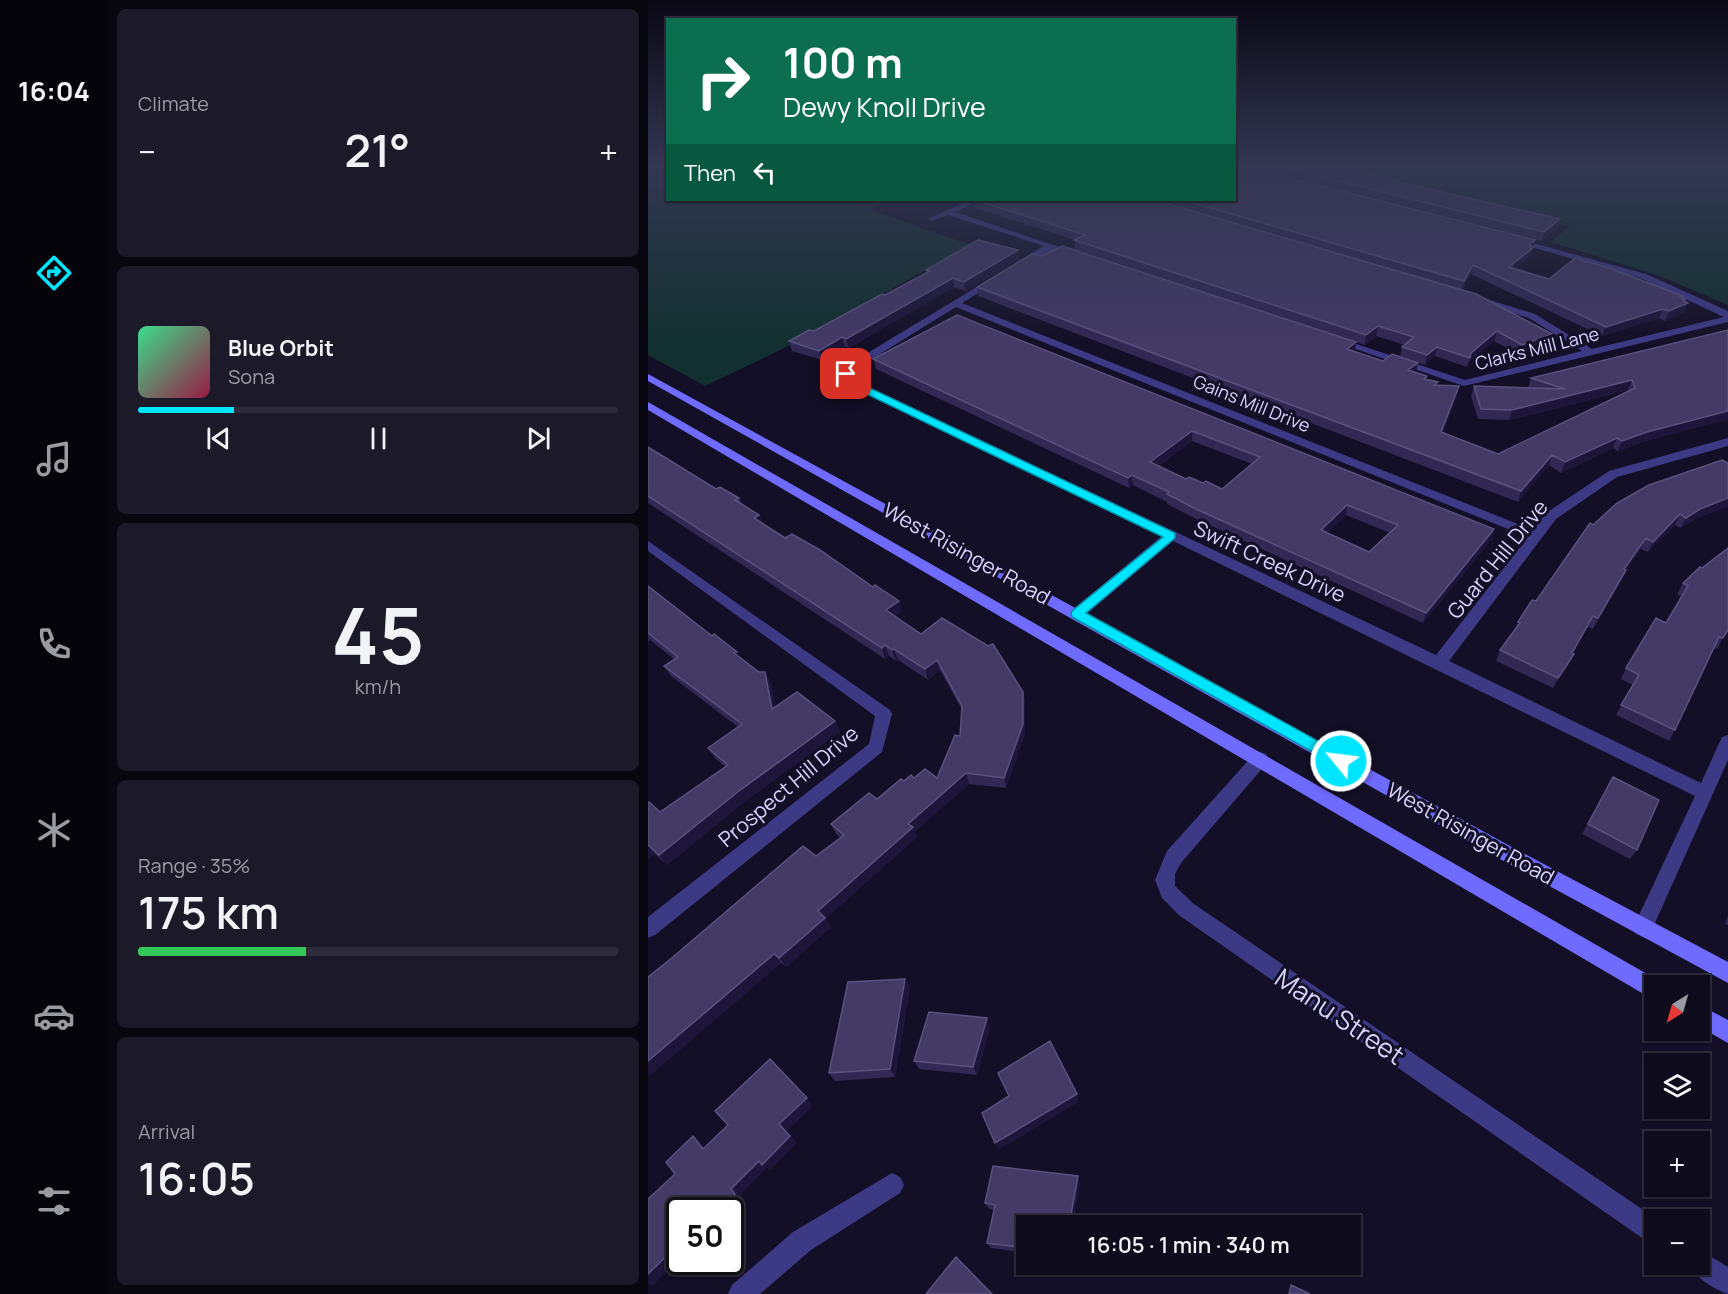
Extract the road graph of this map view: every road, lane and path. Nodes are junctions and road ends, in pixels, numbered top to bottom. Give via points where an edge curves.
1 (984, 224) edge
2 (1508, 237) edge
3 (1465, 296) edge
4 (954, 303) junction
5 (1728, 317) edge
6 (1330, 338) edge
7 (1590, 352) junction
8 (648, 377) edge
9 (648, 405) edge
10 (1728, 442) edge
11 (1171, 536) junction
12 (1536, 536) junction
13 (648, 544) edge
14 (1077, 614) junction
15 (1439, 663) junction
16 (1728, 742) edge
17 (1260, 759) junction
18 (1705, 793) junction
19 (1643, 928) junction
20 (648, 929) edge
21 (1728, 973) edge
22 (1644, 983) edge
23 (1710, 1021) edge
24 (1728, 1032) edge
25 (892, 1185) dead end
26 (1644, 1225) edge
27 (1710, 1269) edge
28 (1728, 1282) edge
29 (741, 1294) edge

1 - 4 street, Swift Creek Drive via 1057,248
2 - 5 street via 1643,276
3 - 7 street via 1532,316
4 - 11 street, Swift Creek Drive via 846,374 854,384
4 - 12 street, Gains Mill Drive
5 - 7 street, Clarks Mill Lane
6 - 7 street, Clarks Mill Lane via 1464,383
8 - 14 main road, West Risinger Road
9 - 17 main road, West Risinger Road
10 - 12 street, Guard Hill Drive via 1613,474 1551,516
11 - 14 street
11 - 15 street, Swift Creek Drive
12 - 15 street, Guard Hill Drive
13 - 20 street, Prospect Hill Drive via 884,714 876,747
14 - 19 main road, West Risinger Road
15 - 18 street, Swift Creek Drive
16 - 18 street
17 - 22 main road, West Risinger Road
17 - 26 street, Manu Street via 1164,872 1164,885 1172,897
18 - 19 street
19 - 21 main road, West Risinger Road
23 - 24 main road
25 - 29 street via 802,1241
27 - 28 street

